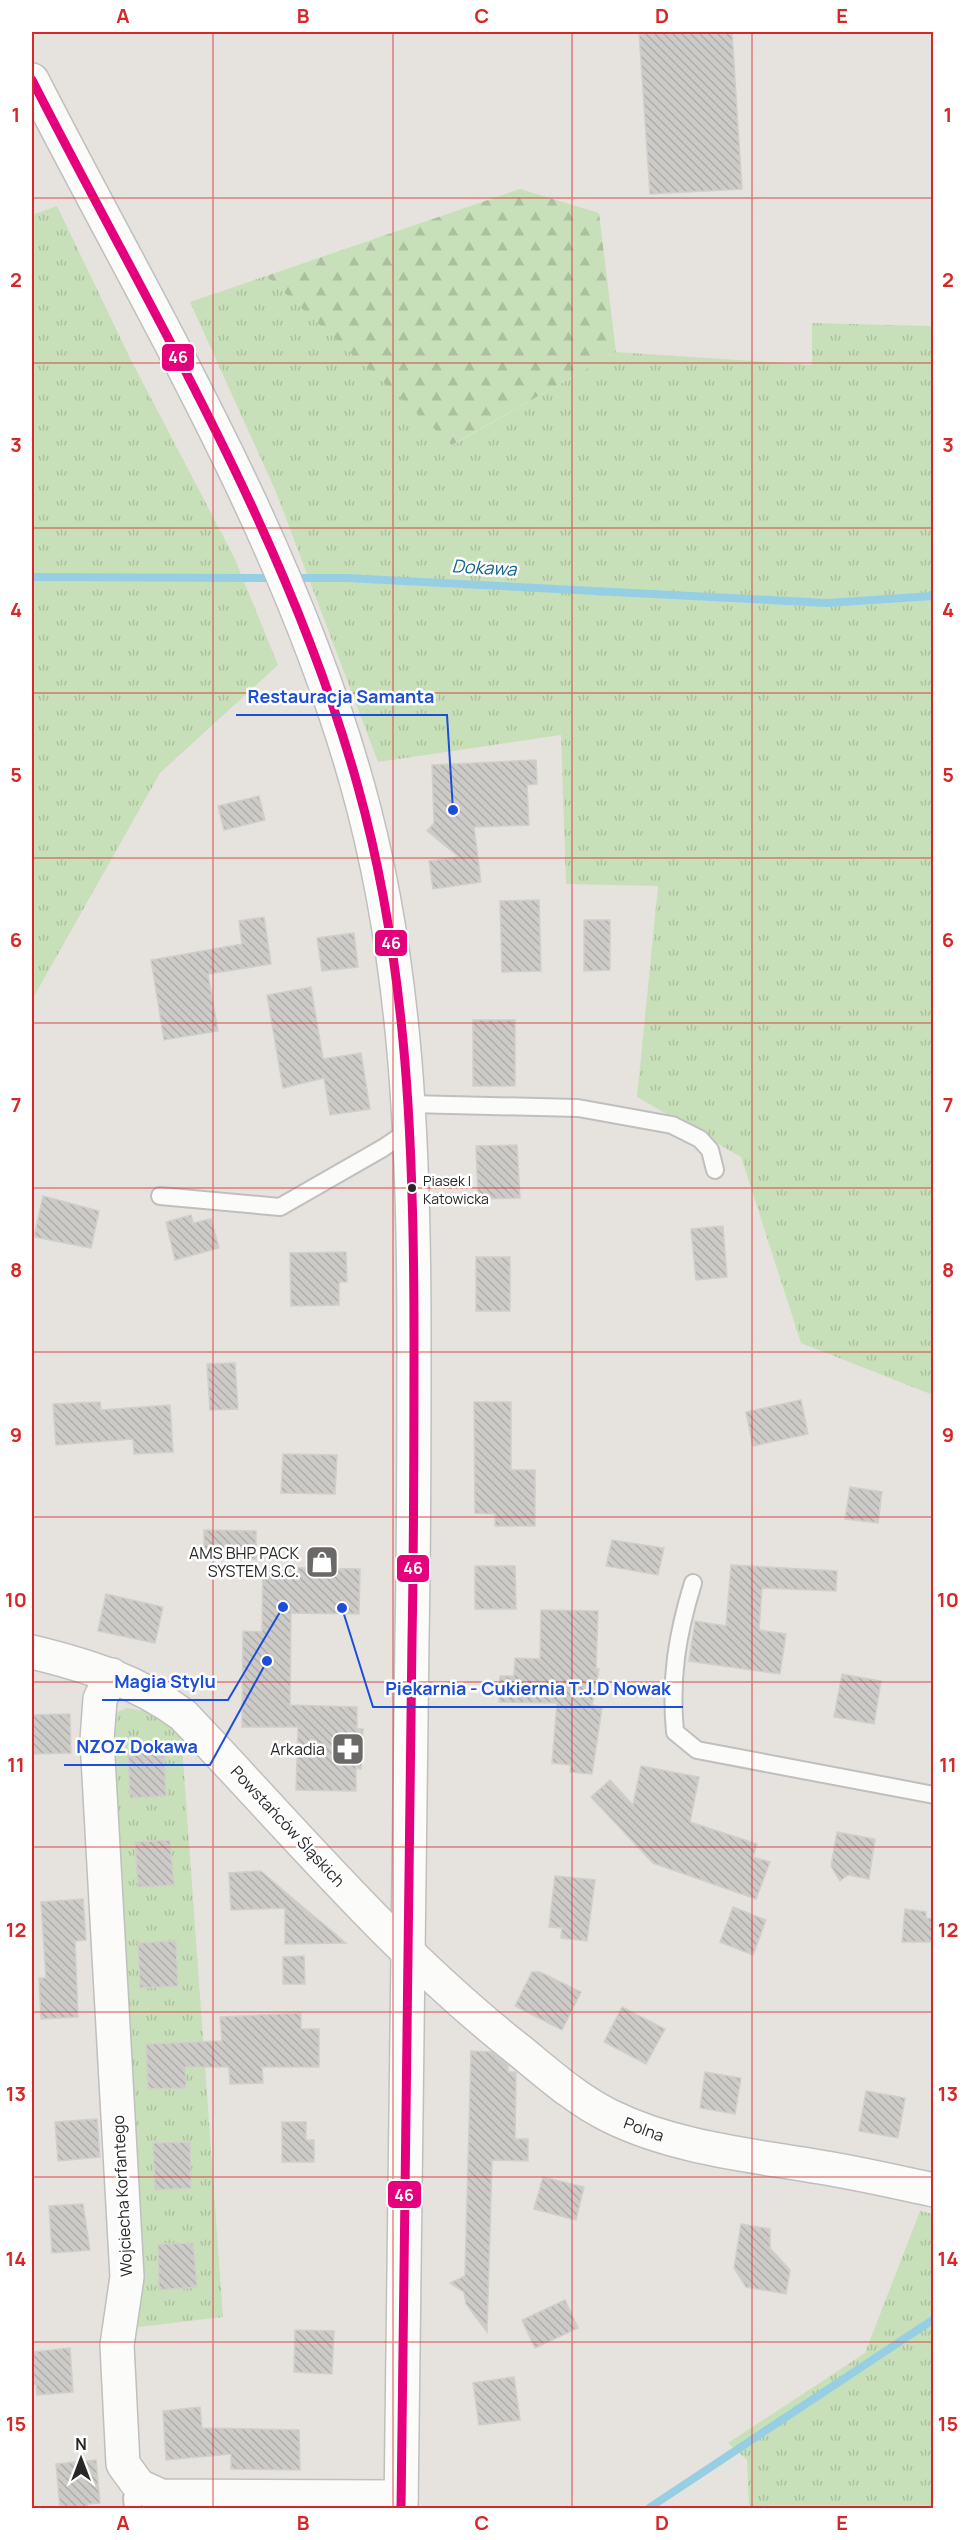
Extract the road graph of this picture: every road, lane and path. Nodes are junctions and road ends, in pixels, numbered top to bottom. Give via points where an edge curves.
1 (32, 80) edge
2 (410, 1117) junction
3 (715, 1170) dead end
4 (160, 1196) dead end
5 (693, 1583) dead end
6 (32, 1652) edge
7 (111, 1675) junction
8 (933, 1796) edge
9 (407, 1954) junction
10 (933, 2190) edge
11 (136, 2498) edge
12 (401, 2503) edge

1 - 2 street via 177,354 267,537 335,708 384,897
2 - 3 lane via 578,1108 672,1125 700,1139 710,1150
2 - 4 lane via 383,1148 280,1207
2 - 9 street via 414,1524
5 - 8 lane via 679,1631 671,1696 675,1732 697,1750
6 - 7 street, Powstańców Śląskich
7 - 9 street, Powstańców Śląskich via 183,1715
7 - 11 street, Wojciecha Korfantego via 100,1699 97,1740 128,2277 117,2345 123,2464
9 - 10 street, Polna via 495,2032 609,2116 661,2137 695,2145
9 - 12 street
11 - 12 street, Wojciecha Korfantego

